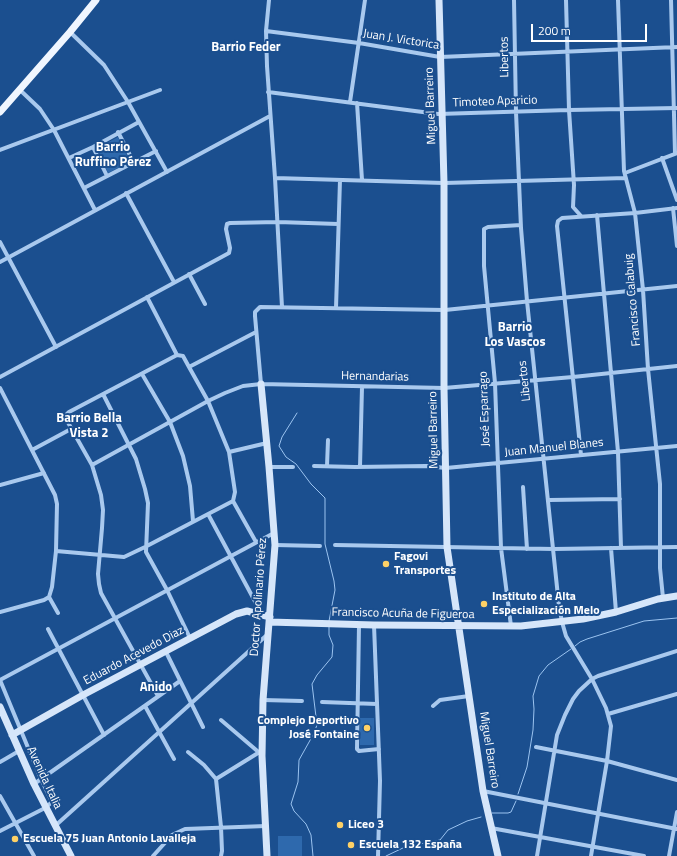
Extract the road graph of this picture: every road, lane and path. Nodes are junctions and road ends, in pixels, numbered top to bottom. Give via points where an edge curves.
1 (96, 0) edge
2 (269, 0) edge
3 (365, 0) edge
4 (439, 0) edge
5 (514, 0) edge
6 (566, 0) edge
7 (618, 0) edge
8 (671, 0) edge
9 (266, 31) junction
10 (70, 32) junction
11 (359, 43) junction
12 (675, 47) edge
13 (620, 50) junction
14 (568, 52) junction
15 (515, 54) junction
16 (440, 57) junction
17 (20, 90) junction
18 (160, 90) dead end
19 (268, 92) junction
20 (128, 102) junction
21 (350, 102) junction
22 (357, 103) junction
23 (675, 108) edge
24 (622, 109) junction
25 (569, 110) junction
26 (0, 112) edge
27 (516, 112) junction
28 (442, 114) junction
29 (270, 116) junction
30 (138, 122) junction
31 (54, 130) junction
32 (118, 132) junction
33 (93, 147) junction
34 (0, 150) edge
35 (156, 151) junction
36 (676, 153) edge
37 (69, 158) junction
38 (662, 158) junction
39 (134, 163) junction
40 (167, 172) junction
41 (107, 176) junction
42 (625, 176) junction
43 (275, 178) junction
44 (340, 180) junction
45 (362, 180) junction
46 (573, 180) junction
47 (520, 181) junction
48 (444, 183) junction
49 (84, 188) junction
50 (126, 194) junction
51 (677, 200) edge
52 (675, 208) edge
53 (95, 210) junction
54 (635, 213) junction
55 (597, 215) junction
56 (581, 216) junction
57 (278, 222) junction
58 (338, 224) junction
59 (521, 225) junction
60 (0, 242) edge
61 (677, 246) edge
62 (8, 258) junction
63 (0, 262) edge
64 (189, 274) junction
65 (174, 282) junction
66 (677, 286) edge
67 (643, 290) junction
68 (604, 294) junction
69 (147, 297) junction
70 (564, 298) junction
71 (527, 301) junction
72 (206, 304) dead end
73 (488, 306) junction
74 (282, 307) junction
75 (336, 308) junction
76 (445, 310) junction
77 (256, 332) junction
78 (56, 347) junction
79 (176, 355) junction
80 (677, 366) edge
81 (190, 367) junction
82 (648, 369) junction
83 (612, 373) junction
84 (142, 374) junction
85 (0, 377) edge
86 (573, 377) junction
87 (535, 380) junction
88 (495, 383) junction
89 (261, 384) junction
90 (362, 387) junction
91 (0, 388) edge
92 (444, 388) junction
93 (103, 394) junction
94 (208, 402) junction
95 (170, 422) junction
96 (71, 429) junction
97 (328, 440) dead end
98 (267, 443) junction
99 (130, 444) junction
100 (677, 446) edge
101 (656, 449) junction
102 (32, 450) junction
103 (230, 452) junction
104 (618, 452) junction
105 (581, 456) junction
106 (544, 459) junction
107 (497, 464) junction
108 (92, 465) junction
109 (314, 466) dead end
110 (327, 466) junction
111 (269, 467) junction
112 (293, 467) dead end
113 (360, 468) junction
114 (446, 468) junction
115 (44, 473) junction
116 (0, 485) edge
117 (523, 487) dead end
118 (620, 499) junction
119 (549, 500) junction
120 (233, 501) junction
121 (208, 514) junction
122 (193, 521) junction
123 (274, 533) junction
124 (256, 542) junction
125 (275, 545) junction
126 (335, 545) dead end
127 (320, 546) dead end
128 (145, 547) junction
129 (447, 547) junction
130 (660, 547) junction
131 (677, 547) edge
132 (500, 548) junction
133 (527, 548) junction
134 (611, 548) junction
135 (622, 548) junction
136 (554, 549) junction
137 (56, 551) junction
138 (100, 556) junction
139 (231, 556) junction
140 (167, 590) junction
141 (677, 596) edge
142 (49, 597) junction
143 (663, 598) junction
144 (0, 612) edge
145 (616, 612) junction
146 (58, 613) dead end
147 (258, 614) junction
148 (115, 618) junction
149 (270, 620) junction
150 (562, 622) junction
151 (359, 625) junction
152 (374, 625) junction
153 (459, 626) junction
154 (511, 626) junction
155 (48, 629) dead end
156 (268, 634) junction
157 (190, 638) junction
158 (59, 648) junction
159 (677, 651) edge
160 (166, 652) junction
161 (140, 665) junction
162 (592, 679) junction
163 (0, 680) edge
164 (180, 681) junction
165 (677, 694) edge
166 (83, 695) junction
167 (158, 696) junction
168 (470, 696) junction
169 (263, 700) junction
170 (302, 701) dead end
171 (322, 702) dead end
172 (357, 703) junction
173 (192, 704) junction
174 (377, 704) junction
175 (145, 706) junction
176 (433, 706) dead end
177 (0, 707) edge
178 (608, 714) junction
179 (222, 720) dead end
180 (203, 727) dead end
181 (21, 730) junction
182 (160, 733) junction
183 (12, 735) junction
184 (104, 735) junction
185 (536, 747) dead end
186 (379, 749) junction
187 (554, 750) junction
188 (19, 751) junction
189 (188, 752) dead end
190 (260, 754) junction
191 (174, 759) dead end
192 (608, 761) junction
193 (0, 762) edge
194 (41, 779) junction
195 (216, 779) junction
196 (677, 780) edge
197 (34, 784) junction
198 (483, 791) junction
199 (0, 796) edge
200 (545, 803) junction
201 (45, 808) junction
202 (677, 812) edge
203 (598, 814) junction
204 (16, 823) junction
205 (55, 826) junction
206 (266, 826) junction
207 (221, 828) junction
208 (491, 828) junction
209 (675, 828) edge
210 (0, 831) edge
211 (540, 837) junction
212 (593, 846) junction
213 (34, 856) edge
214 (71, 856) edge
215 (153, 856) edge
216 (220, 856) edge
217 (267, 856) edge
218 (378, 856) edge
219 (498, 856) edge
220 (537, 856) edge
221 (591, 856) edge
222 (644, 856) edge
223 (669, 856) edge

1 - 10 main road
2 - 9 street
3 - 11 street
4 - 16 street, Miguel Barreiro
5 - 15 street, Libertos
6 - 14 street
7 - 13 street, Francisco Calabuig
8 - 12 street
9 - 11 street, Juan J. Victorica
9 - 19 street
10 - 17 main road
10 - 20 street via 104,65
11 - 16 street, Juan J. Victorica
11 - 21 street
12 - 13 street, Juan J. Victorica
12 - 23 street
13 - 14 street, Juan J. Victorica
13 - 24 street, Francisco Calabuig
14 - 15 street, Juan J. Victorica
14 - 25 street
15 - 16 street, Juan J. Victorica
15 - 27 street, Libertos
16 - 28 street, Miguel Barreiro
17 - 26 main road
17 - 31 street via 40,109
18 - 20 street
19 - 21 street, Timoteo Aparicio
19 - 29 street
20 - 30 street
20 - 31 street
21 - 22 street, Timoteo Aparicio
22 - 28 street, Timoteo Aparicio
22 - 45 street
23 - 24 street, Timoteo Aparicio
23 - 36 street
24 - 25 street, Timoteo Aparicio
24 - 42 street, Francisco Calabuig
25 - 27 street, Timoteo Aparicio
25 - 46 street
27 - 28 street, Timoteo Aparicio
27 - 47 street, Libertos
28 - 48 street, Miguel Barreiro
29 - 40 street
29 - 43 street
30 - 32 street
30 - 35 street
31 - 34 street
31 - 37 street
32 - 33 street
32 - 39 street
33 - 37 street
33 - 41 street
35 - 39 street
35 - 40 street
36 - 38 street
37 - 49 street
38 - 42 street
38 - 51 street
39 - 41 street
40 - 50 street
41 - 49 street
42 - 46 street
42 - 54 street, Francisco Calabuig
43 - 44 street
43 - 57 street
44 - 45 street
44 - 58 street
45 - 48 street
46 - 47 street
46 - 56 street via 573,207
47 - 48 street
47 - 59 street, Libertos
48 - 76 street, Miguel Barreiro
49 - 53 street
50 - 53 street
50 - 65 street
52 - 54 street
52 - 61 street
53 - 62 street
54 - 55 street
54 - 67 street, Francisco Calabuig
55 - 56 street
55 - 68 street
56 - 70 street via 562,218 558,221
57 - 58 street
57 - 64 street via 228,224 226,230 229,253
57 - 74 street
58 - 75 street
59 - 71 street, Libertos
59 - 73 street, José Esparrago via 484,229
60 - 62 street
62 - 63 street
62 - 78 street
64 - 65 street
64 - 72 street
65 - 69 street
66 - 67 street
67 - 68 street
67 - 82 street, Francisco Calabuig
68 - 70 street
68 - 83 street
69 - 78 street
69 - 79 street
70 - 71 street
70 - 86 street
71 - 73 street
71 - 87 street, Libertos
73 - 76 street
73 - 88 street, José Esparrago
74 - 75 street
74 - 77 street, Doctor Apolinario Pérez via 260,307 255,312
75 - 76 street
76 - 92 street, Miguel Barreiro
77 - 81 street
77 - 89 street, Doctor Apolinario Pérez
78 - 85 street
79 - 81 street via 183,356
79 - 84 street
80 - 82 street, Hernandarias
81 - 94 street
82 - 83 street, Hernandarias
82 - 101 street, Francisco Calabuig
83 - 86 street, Hernandarias
83 - 104 street
84 - 93 street
84 - 95 street
86 - 87 street, Hernandarias
86 - 105 street
87 - 88 street, Hernandarias
87 - 106 street, Libertos
88 - 92 street, Hernandarias
88 - 107 street, José Esparrago
89 - 90 street, Hernandarias
89 - 94 street, Hernandarias via 234,389
89 - 98 street, Doctor Apolinario Pérez
90 - 92 street, Hernandarias
90 - 113 street
91 - 102 street
92 - 114 street, Miguel Barreiro
93 - 96 street via 66,415
93 - 99 street
94 - 95 street, Hernandarias
94 - 103 street
95 - 99 street, Hernandarias
95 - 122 street via 183,456 190,486
96 - 102 street
96 - 108 street
97 - 110 street
98 - 103 street
98 - 111 street, Doctor Apolinario Pérez
99 - 108 street, Hernandarias
99 - 128 street via 147,496
100 - 101 street, Juan Manuel Blanes
101 - 104 street, Juan Manuel Blanes
101 - 130 street, Francisco Calabuig via 660,484
102 - 115 street
103 - 120 street via 235,492
104 - 105 street, Juan Manuel Blanes
104 - 118 street
105 - 106 street, Juan Manuel Blanes
106 - 107 street, Juan Manuel Blanes
106 - 119 street, Libertos
107 - 114 street, Juan Manuel Blanes
107 - 132 street, José Esparrago
108 - 138 street via 103,510
109 - 110 street, Juan Manuel Blanes
110 - 113 street, Juan Manuel Blanes
111 - 112 street
111 - 123 street, Doctor Apolinario Pérez
113 - 114 street, Juan Manuel Blanes
114 - 129 street, Miguel Barreiro
115 - 116 street
115 - 137 street via 57,504
117 - 133 street
118 - 119 street
118 - 135 street
119 - 136 street, Libertos
120 - 121 street
120 - 124 street
121 - 122 street
121 - 139 street
122 - 128 street
123 - 124 street
123 - 125 street, Doctor Apolinario Pérez
124 - 139 street
125 - 127 street
125 - 149 street, Doctor Apolinario Pérez
126 - 129 street
128 - 138 street via 124,557
128 - 140 street
129 - 132 street
129 - 153 street, Miguel Barreiro
130 - 131 street
130 - 135 street
130 - 143 street, Francisco Calabuig
132 - 133 street
132 - 154 street, José Esparrago
133 - 136 street
134 - 135 street
134 - 136 street
134 - 145 street
136 - 150 street, Libertos
137 - 138 street
137 - 142 street
138 - 148 street via 98,584
139 - 140 street
139 - 147 street via 258,607
140 - 148 street
140 - 157 street
141 - 143 street, Francisco Acuña de Figueroa
142 - 144 street
142 - 146 street
143 - 145 street, Francisco Acuña de Figueroa
145 - 150 street, Francisco Acuña de Figueroa
147 - 149 street, Eduardo Acevedo Diaz
147 - 157 street, Eduardo Acevedo Diaz via 243,611
148 - 158 street
148 - 161 street
149 - 151 street, Francisco Acuña de Figueroa
149 - 156 street, Doctor Apolinario Pérez
150 - 154 street, Francisco Acuña de Figueroa
150 - 162 street, Libertos via 566,636
151 - 152 street, Francisco Acuña de Figueroa
151 - 172 street
152 - 153 street, Francisco Acuña de Figueroa
152 - 174 street
153 - 154 street, Francisco Acuña de Figueroa
153 - 168 street, Miguel Barreiro
155 - 158 street
156 - 169 street, Doctor Apolinario Pérez
156 - 173 street
157 - 160 street, Eduardo Acevedo Diaz
158 - 163 street
158 - 166 street
159 - 162 street
160 - 161 street, Eduardo Acevedo Diaz
160 - 164 street
161 - 166 street, Eduardo Acevedo Diaz
161 - 167 street
162 - 178 street, Libertos
162 - 187 street via 573,700 561,725
163 - 181 street
164 - 167 street
164 - 173 street
165 - 178 street
166 - 181 street, Eduardo Acevedo Diaz
166 - 184 street
167 - 175 street
168 - 176 street via 440,700
168 - 198 street, Miguel Barreiro
169 - 170 street
169 - 190 street, Doctor Apolinario Pérez
171 - 172 street
172 - 174 street
172 - 186 street via 357,749
173 - 180 street
173 - 182 street
174 - 186 street
175 - 182 street
175 - 184 street
177 - 183 street, Avenida Italia
178 - 192 street, Libertos via 611,733
179 - 190 street
181 - 183 street, Eduardo Acevedo Diaz
181 - 194 street
182 - 191 street
182 - 205 street
183 - 188 street, Avenida Italia
184 - 194 street
185 - 187 street
186 - 218 street
187 - 192 street
187 - 200 street
188 - 193 street
188 - 197 street, Avenida Italia
189 - 195 street via 204,764
190 - 195 street
190 - 206 street, Doctor Apolinario Pérez
192 - 196 street
192 - 203 street, Libertos
194 - 197 street
194 - 201 street via 52,802
195 - 207 street
197 - 201 street, Avenida Italia
198 - 200 street
198 - 208 street, Miguel Barreiro
199 - 204 street
200 - 203 street
200 - 211 street
201 - 204 street
201 - 205 street, Avenida Italia
202 - 209 street
203 - 209 street
203 - 212 street, Libertos
204 - 210 street
204 - 213 street
205 - 214 street, Avenida Italia
206 - 207 street
206 - 217 street, Doctor Apolinario Pérez
207 - 215 street via 185,829 167,840
207 - 216 street
208 - 211 street
208 - 219 street, Miguel Barreiro
209 - 223 street
211 - 212 street
211 - 220 street
212 - 221 street, Libertos
212 - 222 street

